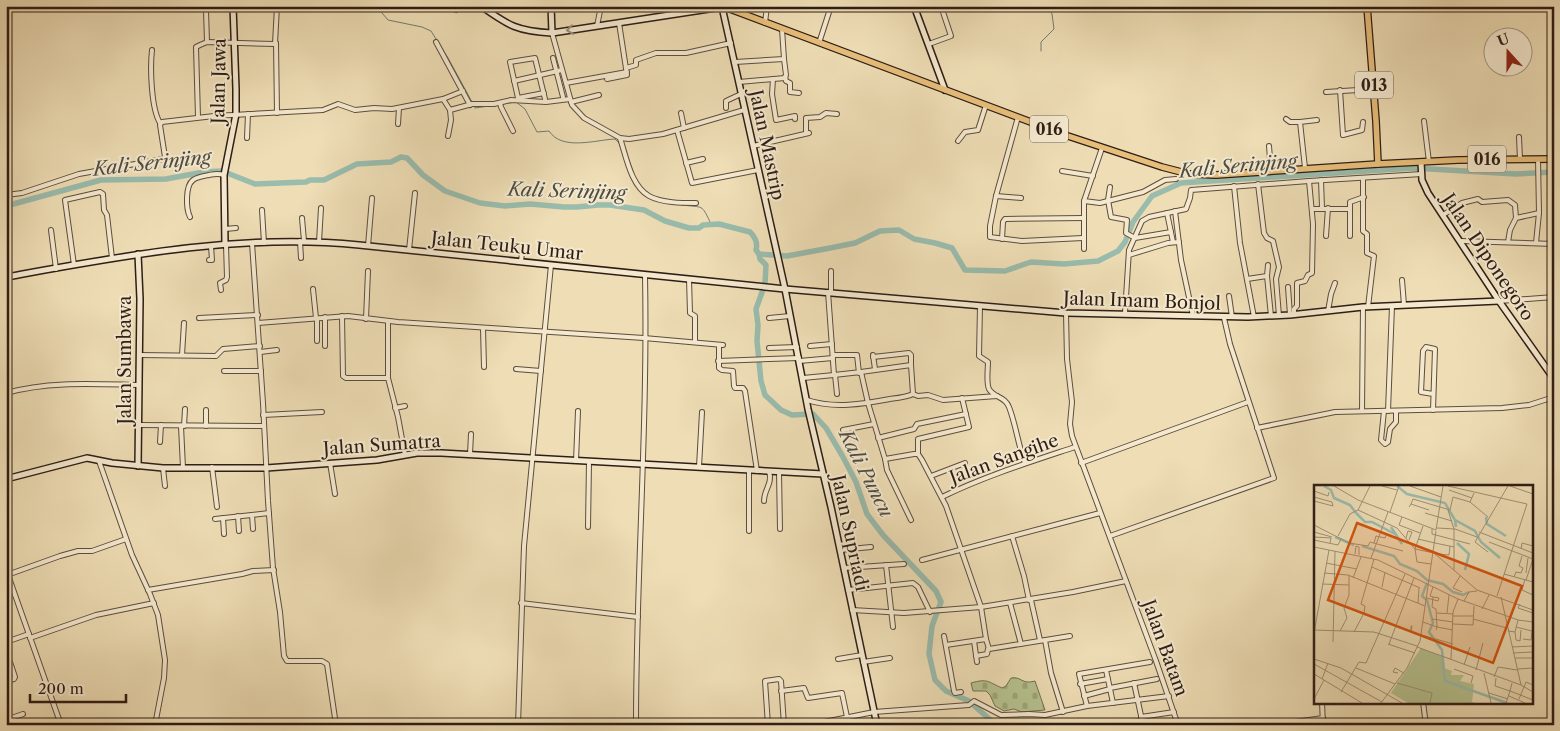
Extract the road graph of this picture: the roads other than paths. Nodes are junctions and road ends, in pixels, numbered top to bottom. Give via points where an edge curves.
1 (197, 6) edge
2 (233, 6) edge
3 (277, 6) edge
4 (449, 6) edge
5 (481, 6) edge
6 (551, 6) edge
7 (601, 6) edge
8 (767, 6) edge
9 (831, 6) edge
10 (914, 6) edge
11 (1367, 6) edge
12 (724, 7) edge
13 (487, 8) edge
14 (690, 9) edge
15 (456, 10) dead end
16 (943, 12) dead end
17 (619, 23) junction
18 (765, 23) junction
19 (597, 26) junction
20 (782, 29) junction
21 (552, 33) junction
22 (207, 42) junction
23 (436, 42) dead end
24 (235, 43) junction
25 (276, 43) junction
26 (731, 43) junction
27 (820, 43) junction
28 (929, 44) junction
29 (152, 50) dead end
30 (554, 58) dead end
31 (784, 59) junction
32 (735, 62) junction
33 (559, 70) junction
34 (627, 70) junction
35 (540, 75) junction
36 (786, 77) junction
37 (607, 79) dead end
38 (773, 79) junction
39 (514, 81) junction
40 (739, 82) junction
41 (566, 84) junction
42 (1374, 89) junction
43 (945, 90) junction
44 (1340, 90) junction
45 (463, 91) junction
46 (1326, 92) dead end
47 (544, 93) junction
48 (799, 93) dead end
49 (741, 94) junction
50 (599, 95) dead end
51 (443, 99) junction
52 (546, 99) dead end
53 (568, 99) junction
54 (472, 104) junction
55 (501, 105) junction
56 (986, 106) junction
57 (399, 108) junction
58 (726, 108) dead end
59 (450, 110) junction
60 (744, 110) junction
61 (277, 112) junction
62 (680, 112) dead end
63 (236, 114) junction
64 (248, 114) junction
65 (837, 114) dead end
66 (198, 117) junction
67 (1018, 118) junction
68 (1286, 119) dead end
69 (805, 120) junction
70 (1317, 120) dead end
71 (1424, 121) dead end
72 (1300, 122) junction
73 (1363, 122) dead end
74 (160, 123) junction
75 (398, 124) dead end
76 (684, 128) junction
77 (677, 130) junction
78 (513, 131) dead end
79 (448, 136) dead end
80 (1519, 137) dead end
81 (247, 138) dead end
82 (620, 138) junction
83 (958, 142) dead end
84 (753, 146) junction
85 (1269, 146) dead end
86 (1102, 148) junction
87 (1554, 158) edge
88 (703, 159) dead end
89 (1520, 159) junction
90 (1538, 159) junction
91 (1430, 162) junction
92 (686, 163) junction
93 (1378, 164) junction
94 (1421, 164) junction
95 (1305, 168) junction
96 (758, 170) junction
97 (1062, 170) dead end
98 (1271, 171) junction
99 (224, 174) junction
100 (1422, 174) junction
101 (1093, 176) junction
102 (1363, 178) junction
103 (1176, 179) dead end
104 (1309, 180) junction
105 (1321, 180) junction
106 (1258, 184) junction
107 (1234, 186) junction
108 (1110, 187) dead end
109 (415, 194) dead end
110 (6, 195) edge
111 (996, 196) junction
112 (1364, 197) junction
113 (372, 198) dead end
114 (1021, 198) dead end
115 (1108, 200) junction
116 (1084, 201) junction
117 (696, 203) dead end
118 (322, 208) dead end
119 (1322, 208) junction
120 (1328, 208) junction
121 (1312, 209) junction
122 (1350, 209) junction
123 (262, 210) dead end
124 (1175, 211) junction
125 (1167, 213) junction
126 (1539, 213) junction
127 (1443, 215) junction
128 (190, 217) dead end
129 (302, 218) dead end
130 (1084, 218) junction
131 (1516, 218) junction
132 (236, 228) dead end
133 (225, 229) junction
134 (51, 230) dead end
135 (1171, 232) junction
136 (1326, 236) dead end
137 (1350, 236) dead end
138 (1083, 238) junction
139 (1134, 238) junction
140 (1002, 239) junction
141 (302, 241) junction
142 (1461, 241) junction
143 (319, 242) junction
144 (1173, 242) junction
145 (1179, 242) junction
146 (1508, 242) junction
147 (252, 243) junction
148 (264, 243) junction
149 (1536, 244) junction
150 (1554, 244) edge
151 (226, 245) junction
152 (211, 246) junction
153 (368, 246) junction
154 (1084, 249) dead end
155 (410, 250) junction
156 (522, 252) dead end
157 (138, 254) junction
158 (1129, 255) junction
159 (112, 258) junction
160 (301, 258) dead end
161 (208, 260) dead end
162 (521, 262) junction
163 (74, 265) junction
164 (552, 265) junction
165 (1268, 265) dead end
166 (56, 269) junction
167 (368, 271) dead end
168 (831, 271) dead end
169 (644, 275) junction
170 (1267, 276) junction
171 (6, 277) edge
172 (689, 279) junction
173 (1247, 279) junction
174 (1402, 280) dead end
175 (1335, 283) dead end
176 (1288, 287) dead end
177 (313, 289) dead end
178 (785, 289) junction
179 (221, 290) dead end
180 (829, 292) junction
181 (1229, 296) dead end
182 (1554, 297) edge
183 (1499, 300) junction
184 (1404, 305) junction
185 (980, 306) junction
186 (1392, 306) junction
187 (1365, 307) junction
188 (1328, 311) junction
189 (1066, 313) junction
190 (1125, 313) junction
191 (258, 315) junction
192 (1292, 315) junction
193 (342, 316) junction
194 (790, 316) junction
195 (1193, 316) junction
196 (1271, 316) junction
197 (1279, 316) junction
198 (325, 317) junction
199 (1254, 317) junction
200 (199, 318) dead end
201 (316, 318) junction
202 (366, 318) junction
203 (769, 318) dead end
204 (1224, 318) junction
205 (1232, 318) junction
206 (388, 321) junction
207 (184, 323) dead end
208 (258, 323) junction
209 (483, 328) junction
210 (545, 332) junction
211 (644, 338) junction
212 (317, 341) dead end
213 (695, 342) junction
214 (832, 344) junction
215 (260, 346) junction
216 (324, 346) dead end
217 (810, 346) dead end
218 (797, 347) junction
219 (769, 348) dead end
220 (277, 350) dead end
221 (260, 352) junction
222 (139, 355) junction
223 (182, 355) junction
224 (833, 357) junction
225 (799, 360) junction
226 (718, 361) junction
227 (911, 365) junction
228 (484, 367) dead end
229 (516, 369) dead end
230 (875, 370) junction
231 (261, 371) junction
232 (541, 371) junction
233 (224, 372) dead end
234 (860, 372) junction
235 (834, 375) junction
236 (388, 378) junction
237 (803, 378) junction
238 (1554, 379) edge
239 (138, 385) junction
240 (6, 393) edge
241 (837, 394) dead end
242 (913, 394) junction
243 (1433, 394) junction
244 (998, 396) junction
245 (1554, 397) edge
246 (962, 398) junction
247 (807, 400) junction
248 (1248, 402) junction
249 (868, 403) junction
250 (405, 406) dead end
251 (185, 408) dead end
252 (395, 408) junction
253 (206, 410) dead end
254 (1433, 410) junction
255 (1362, 411) junction
256 (1386, 411) junction
257 (1396, 411) junction
258 (322, 412) dead end
259 (578, 412) dead end
260 (702, 412) dead end
261 (966, 414) junction
262 (263, 415) junction
263 (874, 424) junction
264 (139, 425) junction
265 (161, 425) junction
266 (183, 426) junction
267 (206, 426) junction
268 (264, 426) junction
269 (1257, 428) junction
270 (843, 430) dead end
271 (472, 434) dead end
272 (878, 438) junction
273 (160, 442) dead end
274 (1075, 447) junction
275 (470, 454) junction
276 (918, 454) junction
277 (404, 455) junction
278 (532, 458) junction
279 (884, 460) junction
280 (99, 461) junction
281 (576, 461) junction
282 (589, 462) junction
283 (330, 463) junction
284 (965, 463) dead end
285 (1025, 463) junction
286 (1081, 463) junction
287 (643, 464) junction
288 (138, 466) junction
289 (212, 467) junction
290 (699, 467) junction
291 (163, 468) junction
292 (183, 468) junction
293 (266, 468) junction
294 (749, 470) junction
295 (757, 471) junction
296 (769, 472) junction
297 (779, 472) junction
298 (823, 474) junction
299 (931, 476) junction
300 (6, 479) edge
301 (165, 486) dead end
302 (335, 494) dead end
303 (942, 497) junction
304 (764, 501) dead end
305 (217, 507) dead end
306 (269, 513) junction
307 (1100, 513) junction
308 (252, 515) junction
309 (238, 516) junction
310 (223, 518) junction
311 (215, 519) dead end
312 (911, 520) dead end
313 (588, 527) dead end
314 (253, 529) dead end
315 (780, 529) dead end
316 (239, 531) dead end
317 (749, 531) dead end
318 (224, 534) dead end
319 (1012, 536) junction
320 (1110, 536) junction
321 (126, 539) junction
322 (871, 547) dead end
323 (840, 550) junction
324 (960, 550) junction
325 (922, 560) dead end
326 (904, 564) dead end
327 (886, 565) junction
328 (843, 568) junction
329 (274, 570) junction
330 (7, 573) edge
331 (1126, 580) junction
332 (888, 586) junction
333 (148, 590) junction
334 (848, 590) junction
335 (1030, 600) junction
336 (154, 603) junction
337 (521, 603) junction
338 (1010, 603) junction
339 (981, 607) junction
340 (852, 610) junction
341 (930, 612) junction
342 (892, 613) junction
343 (638, 617) junction
344 (893, 628) dead end
345 (30, 636) junction
346 (944, 636) dead end
347 (1070, 636) dead end
348 (986, 638) junction
349 (1043, 640) junction
350 (974, 641) junction
351 (6, 642) edge
352 (1021, 644) junction
353 (946, 645) junction
354 (988, 649) junction
355 (6, 650) edge
356 (862, 655) junction
357 (976, 656) junction
358 (890, 658) dead end
359 (838, 659) dead end
360 (863, 662) junction
361 (977, 662) dead end
362 (1150, 662) dead end
363 (1106, 670) junction
364 (1108, 679) junction
365 (1157, 679) dead end
366 (6, 681) edge
367 (1134, 683) junction
368 (1080, 684) junction
369 (1110, 688) junction
370 (781, 691) junction
371 (961, 692) dead end
372 (1084, 696) junction
373 (1169, 696) junction
374 (1138, 700) junction
375 (1114, 703) junction
376 (1322, 704) edge
377 (1423, 704) edge
378 (1087, 706) junction
379 (874, 712) junction
380 (1062, 712) junction
381 (1174, 712) junction
382 (23, 714) dead end
383 (847, 717) junction
384 (1323, 718) junction
385 (6, 720) edge
386 (1142, 721) edge
387 (61, 725) edge
388 (155, 725) edge
389 (336, 725) edge
390 (518, 725) edge
391 (636, 725) edge
392 (768, 725) edge
393 (784, 725) edge
394 (809, 725) edge
395 (877, 725) edge
396 (1125, 725) edge
397 (1178, 725) edge
398 (1273, 725) edge
399 (1323, 725) edge
400 (1426, 725) edge

1 - 22 street via 206,10
2 - 24 main road, Jalan Jawa
3 - 25 street
4 - 15 street
5 - 13 main road
6 - 21 main road
7 - 19 street
8 - 18 street
9 - 27 street
10 - 28 main road
11 - 42 main road, 013
12 - 14 main road
12 - 18 main road, 016
12 - 26 main road, Jalan Mastrip
13 - 21 main road via 517,29
14 - 17 main road
16 - 28 street via 951,36
17 - 19 main road
17 - 34 street
18 - 20 main road, 016
19 -> 21 main road
20 - 27 main road, 016
20 - 31 street
21 - 33 street
22 - 24 street
22 - 66 street via 196,49
23 - 45 street
24 - 25 street
24 - 63 main road, Jalan Jawa
25 - 61 street
26 - 32 main road, Jalan Mastrip
26 - 34 street via 686,53 656,53 636,60 636,65
27 - 43 main road, 016
28 - 43 main road
29 - 74 street via 151,72
30 - 33 street
31 - 32 street
31 - 36 street
32 - 40 main road, Jalan Mastrip
33 - 35 street
33 - 41 street
33 - 53 street
34 - 37 street via 626,76
34 - 41 street
35 - 39 street
35 - 39 street via 535,58 513,60 510,63
35 - 47 street
36 - 38 street
36 - 48 street via 790,92
38 - 40 street
38 - 69 street via 776,120 795,116 796,120
39 - 47 street via 518,98
40 - 49 main road, Jalan Mastrip
41 - 53 street
42 - 44 street
42 - 93 main road, 013
43 - 56 main road, 016
44 - 46 street
44 - 73 street via 1343,135 1362,130
45 - 51 street
45 - 54 street
47 - 52 street
49 - 58 street via 726,101
49 - 60 main road, Jalan Mastrip
50 - 53 street
51 - 57 street
51 - 59 street
53 - 55 street via 546,102 514,100
53 - 82 street via 584,118
54 - 55 street
54 - 59 street
55 - 78 street
56 - 67 main road, 016
56 - 83 street via 978,130 966,131
57 - 61 street via 355,110 338,104 326,109
57 - 75 street
59 - 79 street
60 - 76 street
60 - 84 main road, Jalan Mastrip
61 - 64 street
62 - 76 street
63 - 64 street
63 - 66 street
63 - 99 main road, Jalan Jawa
64 - 81 street
65 - 69 street via 826,113
66 - 74 street
67 - 86 main road, 016
67 - 111 street
68 - 72 street
69 - 84 street via 807,133
70 - 72 street
71 - 91 street
72 - 95 street
74 - 110 street via 163,159 79,174 22,193
76 - 77 street
77 - 82 street via 645,138
77 - 92 street
80 - 89 street
82 - 117 street via 636,180 646,194 667,201
84 - 96 main road, Jalan Mastrip
85 - 98 street
86 - 98 main road, 016 via 1196,175
86 - 101 street
87 - 90 main road, 016
88 - 92 street
89 - 90 main road, 016
89 - 91 main road, 016
90 - 126 street
91 - 94 main road, 016
92 - 96 street via 692,183
93 - 94 main road, 016
93 - 95 main road, 016
94 - 100 main road, Jalan Diponegoro
95 - 98 main road, 016
96 - 178 main road, Jalan Mastrip
97 - 101 street
99 - 128 street via 195,179 190,184 187,202
99 - 133 main road, Jalan Jawa
100 - 102 street
100 - 127 main road, Jalan Diponegoro via 1427,190
101 - 116 street
102 - 105 street
102 - 112 street
103 - 115 street via 1165,180 1143,192
104 - 105 street
104 - 106 street
104 - 121 street
105 - 119 street
106 - 107 street
106 - 197 street via 1264,233 1273,241 1278,260
107 - 124 street via 1217,185 1191,190 1186,209
107 - 173 street
108 - 115 street
109 - 155 street
111 - 114 street
111 - 140 street via 989,235
112 - 122 street via 1351,201
112 - 187 street via 1363,228 1367,234 1367,253 1374,256
113 - 153 street
115 - 116 street via 1100,203
115 - 139 street via 1111,217 1127,220 1128,234
116 - 130 street
118 - 143 street
119 - 120 street
119 - 121 street
120 - 122 street
120 - 136 street
121 - 192 street via 1312,274 1297,283 1297,306
122 - 137 street
123 - 148 street
124 - 125 street
124 - 145 street
125 - 135 street
125 - 139 street via 1144,218
126 - 131 street
126 - 149 street
127 - 131 street via 1467,201 1508,200 1515,205
127 - 142 main road, Jalan Diponegoro
129 - 141 street
130 - 138 street
130 - 140 street via 1005,219
131 - 146 street
132 - 133 street
133 - 151 main road, Jalan Jawa
134 - 166 street
135 - 139 street
135 - 144 street
138 - 140 street
138 - 154 street
139 - 158 street
141 - 143 main road, Jalan Teuku Umar
141 - 148 main road, Jalan Teuku Umar
141 - 160 street
142 - 146 street
142 - 183 main road, Jalan Diponegoro
143 - 153 main road, Jalan Teuku Umar
144 - 145 street
144 - 158 street
145 - 195 street
146 - 149 street
147 - 148 main road, Jalan Teuku Umar
147 - 151 main road, Jalan Teuku Umar
147 - 191 street
149 - 150 street
151 - 152 main road, Jalan Teuku Umar
151 - 179 street via 227,277 220,283
152 - 157 main road, Jalan Teuku Umar
152 - 161 street via 212,260
153 - 155 main road, Jalan Teuku Umar
155 - 162 main road, Jalan Teuku Umar
156 - 162 street
157 - 159 main road, Jalan Teuku Umar
157 - 222 main road, Jalan Sumbawa
158 - 190 street
159 - 163 main road, Jalan Teuku Umar
159 - 163 street via 103,194 93,193 65,200
162 - 164 main road, Jalan Teuku Umar
163 - 166 main road, Jalan Teuku Umar
164 - 169 main road, Jalan Teuku Umar
164 - 210 street
165 - 170 street
166 - 171 main road, Jalan Teuku Umar
167 - 202 street
168 - 180 street
169 - 172 main road, Jalan Teuku Umar
169 - 211 street
170 - 173 street
170 - 196 street
172 - 178 main road, Jalan Teuku Umar
172 - 213 street
173 - 199 street
174 - 184 street
175 - 188 street
176 - 192 street
177 - 201 street
178 - 180 main road, Jalan Imam Bonjol
178 - 194 main road, Jalan Supriadi
180 - 185 main road, Jalan Imam Bonjol
180 - 214 street
181 - 205 street
182 - 183 street
183 - 184 main road, Jalan Imam Bonjol
183 - 238 main road, Jalan Diponegoro
184 - 186 main road, Jalan Imam Bonjol
185 - 189 main road, Jalan Imam Bonjol
185 - 244 street via 979,356 988,362 989,389
186 - 187 main road, Jalan Imam Bonjol
186 - 256 street
187 - 188 main road, Jalan Imam Bonjol
187 - 255 street
188 - 192 main road, Jalan Imam Bonjol
189 - 190 main road, Jalan Imam Bonjol
189 - 274 street, Jalan Batam via 1072,402 1070,424
190 - 195 main road, Jalan Imam Bonjol
191 - 200 street
191 - 208 street
192 - 197 main road, Jalan Imam Bonjol
193 - 198 street
193 - 202 street
193 - 236 street via 343,376
194 - 203 street
194 - 218 main road, Jalan Supriadi
195 - 204 main road, Jalan Imam Bonjol
196 - 197 main road, Jalan Imam Bonjol
196 - 199 main road, Jalan Imam Bonjol
198 - 201 street
198 - 216 street
199 - 205 main road, Jalan Imam Bonjol
201 - 208 street
201 - 212 street
202 - 206 street
204 - 205 main road, Jalan Imam Bonjol
204 - 248 street
206 - 209 street
206 - 236 street
207 - 223 street
208 - 215 street
209 - 210 street
209 - 228 street
210 - 211 street
210 - 232 street
211 - 213 street
211 - 287 street
213 - 226 street via 721,345
214 - 217 street
214 - 224 street
215 - 221 street
215 - 223 street via 223,348 216,356
218 - 219 street
218 - 225 main road, Jalan Supriadi
220 - 221 street
221 - 231 street
222 - 223 street
222 - 239 main road, Jalan Sumbawa
224 - 225 street
224 - 234 street via 857,355
224 - 235 street
225 - 226 street
225 - 237 main road, Jalan Supriadi
226 - 295 street via 720,369 733,371 735,388 746,390
227 - 230 street
227 - 230 street via 909,353 873,356
227 - 242 street
229 - 232 street
230 - 234 street
231 - 233 street
231 - 262 street
232 - 278 street
234 - 235 street
234 - 249 street
235 - 237 street
235 - 241 street
236 - 252 street
237 - 247 main road, Jalan Supriadi
239 - 240 street via 76,385
239 - 264 main road, Jalan Sumbawa
242 - 246 street via 934,396 939,400
242 - 249 street
243 - 243 street via 1435,349 1426,348 1423,350 1422,392
243 - 254 street
244 - 246 street
244 - 285 street via 1008,405
245 - 254 street via 1520,406
246 - 261 street
247 - 249 street via 826,405
247 - 298 main road, Jalan Supriadi
248 - 269 street
248 - 286 street
249 - 263 street
250 - 252 street
251 - 266 street
252 - 277 street
253 - 267 street
254 - 257 street
255 - 256 street
255 - 269 street via 1335,412
256 - 257 street
256 - 257 street via 1381,440 1385,444 1396,422
258 - 262 street
259 - 281 street
260 - 290 street
261 - 272 street via 917,424 914,429
261 - 276 street via 969,427 918,439
262 - 268 street
263 - 270 street
263 - 272 street
264 - 265 street
264 - 288 main road, Jalan Sumbawa
265 - 266 street
265 - 273 street
266 - 267 street
266 - 292 street
267 - 268 street
268 - 293 street
269 - 320 street via 1274,478
271 - 275 street
272 - 279 street
274 - 285 street, Jalan Sangihe
274 - 286 street, Jalan Batam
275 - 277 main road, Jalan Sumatra
275 - 278 main road, Jalan Sumatra
276 - 279 street
276 - 299 street
277 - 283 main road, Jalan Sumatra
278 - 281 main road, Jalan Sumatra
278 - 337 street
279 - 312 street
280 - 288 main road, Jalan Sumatra
280 - 300 main road, Jalan Sumatra via 84,458
280 - 321 street
281 - 282 main road, Jalan Sumatra
282 - 287 main road, Jalan Sumatra
282 - 313 street
283 - 293 main road, Jalan Sumatra
283 - 302 street
284 - 299 street
285 - 303 street, Jalan Sangihe
286 - 307 street, Jalan Batam
287 - 290 main road, Jalan Sumatra
287 - 343 street
288 - 291 main road, Jalan Sumatra
289 - 292 main road, Jalan Sumatra
289 - 293 main road, Jalan Sumatra
289 - 305 street
290 - 294 main road, Jalan Sumatra
291 - 292 main road, Jalan Sumatra
291 - 301 street
293 - 306 street
294 - 295 main road, Jalan Sumatra
294 - 317 street
295 - 296 main road, Jalan Sumatra
296 - 297 main road, Jalan Sumatra
296 - 304 street via 771,481 764,493
297 - 298 main road, Jalan Sumatra
297 - 315 street
298 - 323 main road, Jalan Supriadi
299 - 303 street
303 - 324 street
306 - 308 street
306 - 329 street
307 - 319 street
307 - 320 street, Jalan Batam
308 - 309 street
308 - 314 street
309 - 310 street
309 - 316 street
310 - 311 street
310 - 318 street
319 - 324 street
319 - 335 street
320 - 331 street, Jalan Batam
321 - 330 street
321 - 333 street
322 - 323 street
323 - 328 main road, Jalan Supriadi
324 - 325 street
324 - 339 street
326 - 327 street
327 - 328 street
327 - 332 street
328 - 334 main road, Jalan Supriadi
329 - 333 street
329 - 389 street via 284,657 287,661 322,661 327,664
330 - 345 street
331 - 335 street
331 - 373 street, Jalan Batam
332 - 334 street
332 - 341 street via 914,583
332 - 342 street
333 - 336 street
334 - 340 main road, Jalan Supriadi
335 - 338 street
335 - 349 street
336 - 345 street
336 - 388 street via 165,660
337 - 343 street
337 - 390 street
338 - 339 street
338 - 352 street
339 - 341 street
339 - 348 street
340 - 342 street
340 - 356 main road, Jalan Supriadi
341 - 342 street
342 - 344 street
343 - 391 street
345 - 351 street
345 - 387 street
346 - 353 street
347 - 349 street
348 - 350 street
348 - 354 street
349 - 352 street
349 - 380 street
350 - 353 street
350 - 357 street
352 - 354 street
353 - 371 street via 954,692
354 - 357 street via 987,654
355 - 366 street via 15,676
356 - 359 street
356 - 360 main road, Jalan Supriadi
357 - 361 street
358 - 360 street
360 - 379 main road, Jalan Supriadi
362 - 363 street
363 - 364 street
363 - 368 street via 1079,674
364 - 368 street
364 - 369 street
365 - 367 street
367 - 369 street
367 - 374 street
368 - 372 street
369 - 372 street
369 - 375 street
370 - 383 street via 804,688 808,698 842,693
370 - 392 street via 780,680 766,680
370 - 393 street
372 - 378 street
373 - 374 street
373 - 381 street, Jalan Batam
374 - 375 street
374 - 386 street
375 - 378 street
376 - 384 street
377 - 400 street
378 - 380 street
379 - 380 street via 974,702 1004,716
379 - 383 street
379 - 395 main road, Jalan Supriadi
381 - 386 street
381 - 397 street, Jalan Batam
382 - 385 street
383 - 394 street
384 - 398 street
384 - 399 street
386 - 396 street

